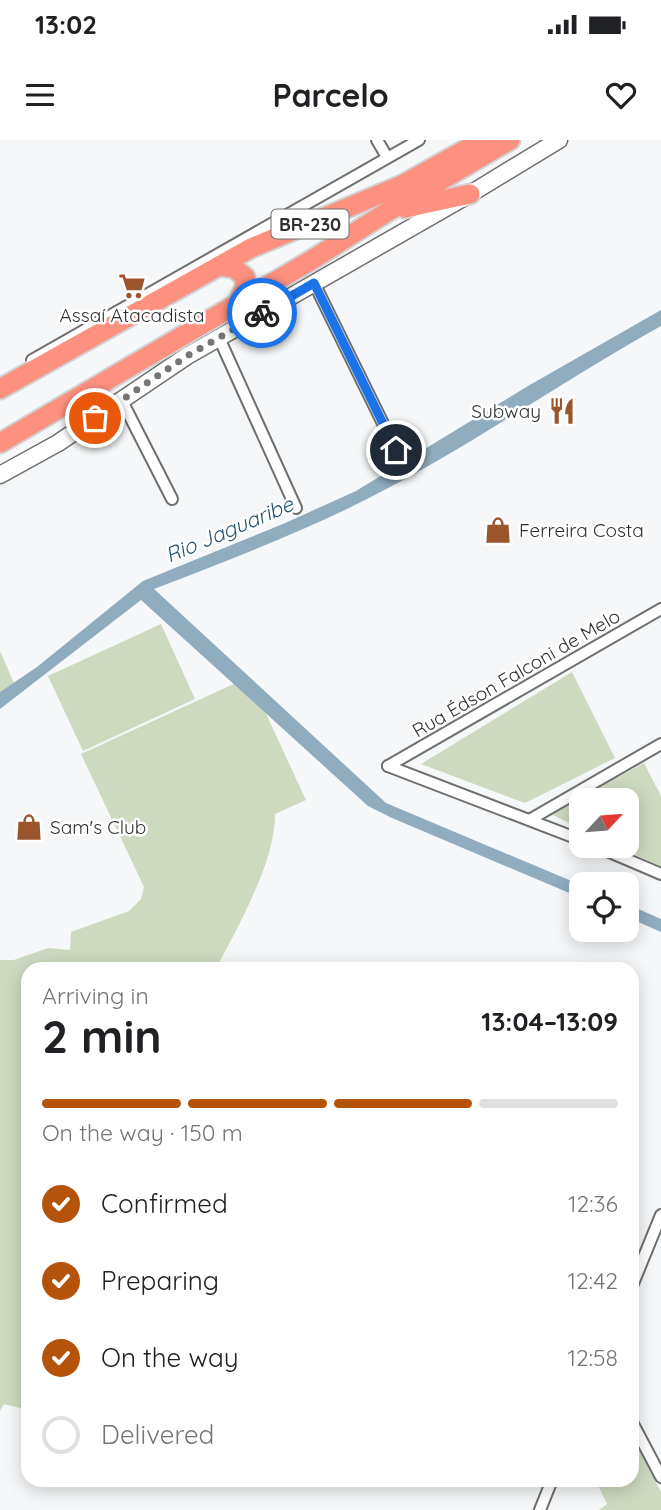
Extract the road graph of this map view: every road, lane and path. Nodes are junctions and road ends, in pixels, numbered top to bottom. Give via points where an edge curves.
1 (377, 140) edge
2 (419, 140) edge
3 (483, 140) edge
4 (510, 140) edge
5 (559, 140) edge
6 (387, 157) junction
7 (470, 194) junction
8 (387, 212) junction
9 (219, 266) junction
10 (314, 283) junction
11 (237, 304) junction
12 (219, 338) junction
13 (0, 380) edge
14 (0, 389) edge
15 (121, 399) junction
16 (5, 437) edge
17 (396, 450) dead end
18 (0, 475) edge
19 (172, 499) dead end
20 (296, 508) dead end
21 (661, 610) edge
22 (661, 744) edge
23 (531, 819) junction
24 (569, 835) edge
25 (623, 858) edge
26 (661, 874) edge
27 (661, 1217) edge
28 (639, 1269) edge
29 (639, 1435) edge
30 (661, 1476) edge
31 (550, 1487) edge
32 (542, 1509) edge

1 - 6 street
2 - 6 street
3 - 9 highway, BR-230 via 402,185 251,248
4 - 8 highway, BR-230
5 - 7 main road
6 - 13 street
7 - 8 highway
7 - 10 main road
8 - 11 highway, BR-230
9 - 11 highway via 234,268 245,277
9 - 14 highway, BR-230
10 - 12 main road
10 - 17 street
11 - 16 highway, BR-230
12 - 15 main road
12 - 20 street
15 - 18 main road via 64,439
15 - 19 street
21 - 23 street, Rua Édson Falconi de Melo via 388,766
22 - 23 street
23 - 24 street
25 - 26 street
27 - 28 street
29 - 30 street
31 - 32 street

